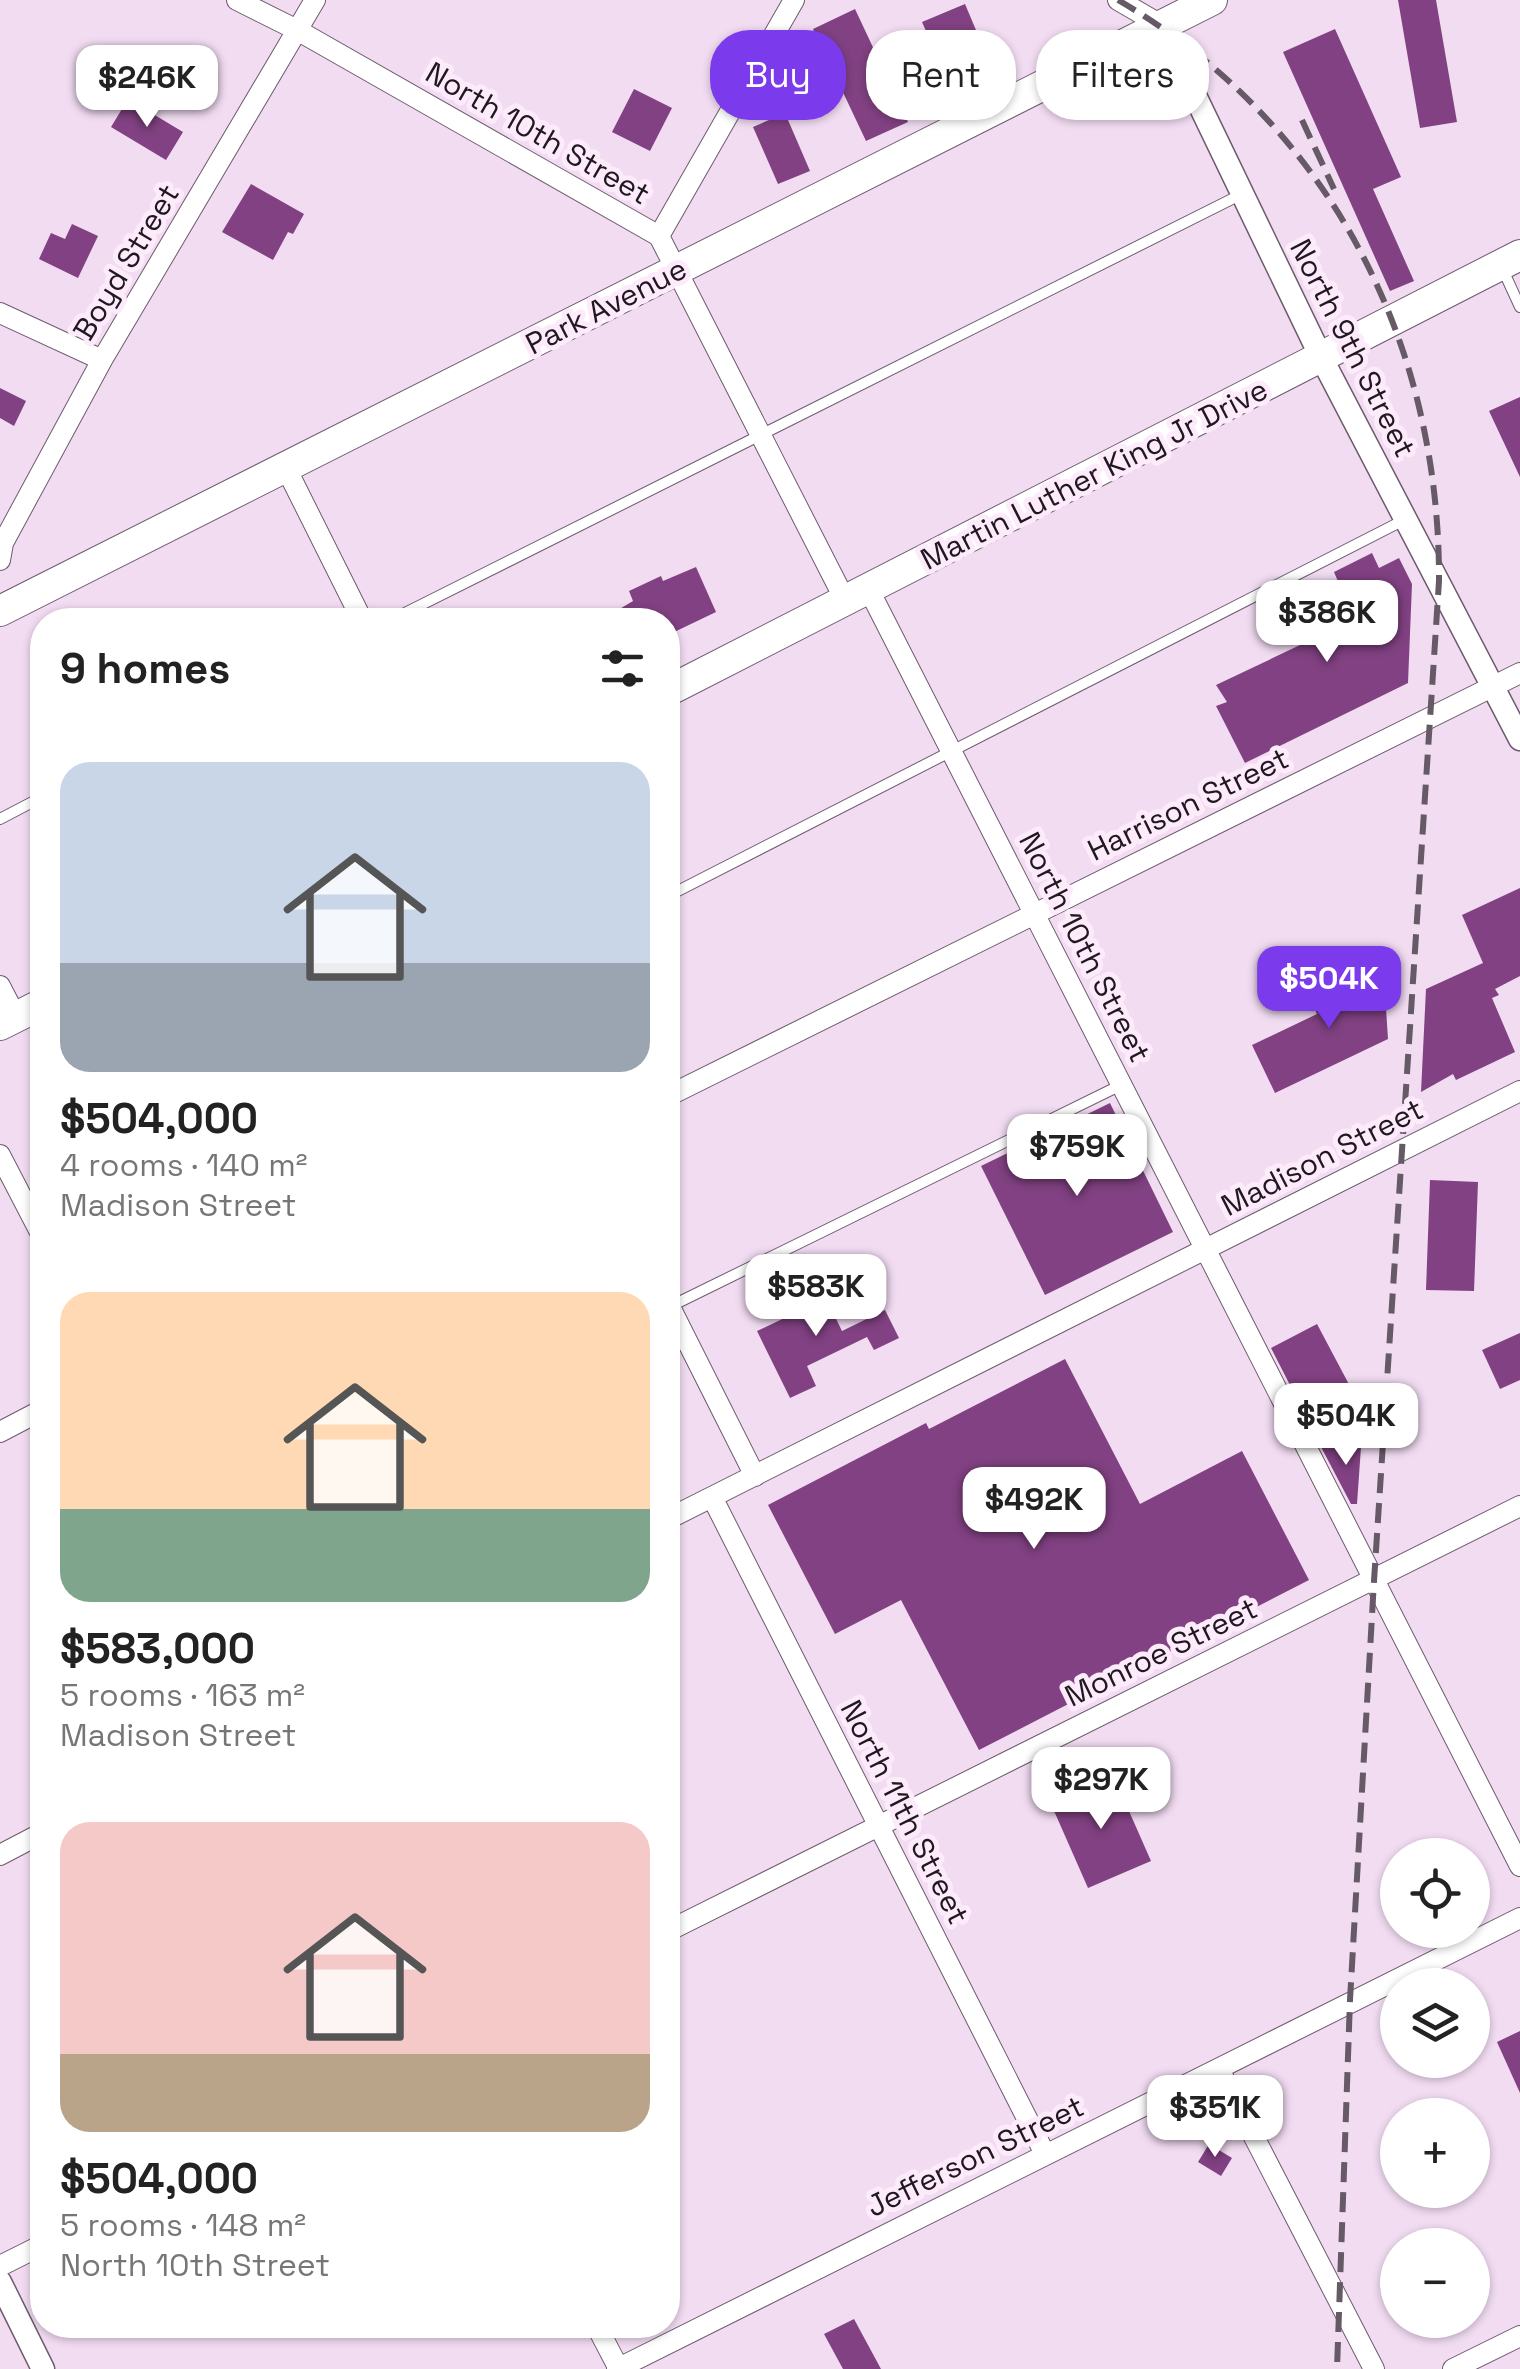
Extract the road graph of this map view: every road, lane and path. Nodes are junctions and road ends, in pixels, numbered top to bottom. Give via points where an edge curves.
1 (237, 0) edge
2 (315, 0) edge
3 (794, 0) edge
4 (1118, 0) edge
5 (1212, 0) edge
6 (1160, 25) junction
7 (297, 30) junction
8 (1243, 194) junction
9 (659, 236) junction
10 (1510, 260) edge
11 (677, 270) junction
12 (1520, 307) edge
13 (0, 313) edge
14 (1321, 357) junction
15 (102, 360) junction
16 (759, 434) junction
17 (286, 468) junction
18 (1407, 518) junction
19 (0, 560) edge
20 (857, 596) junction
21 (1, 606) edge
22 (356, 608) edge
23 (416, 608) edge
24 (1520, 673) edge
25 (680, 685) edge
26 (1493, 687) junction
27 (1520, 739) edge
28 (952, 753) junction
29 (30, 804) edge
30 (0, 819) edge
31 (680, 890) edge
32 (1034, 912) junction
33 (0, 986) edge
34 (19, 1015) edge
35 (1122, 1085) junction
36 (680, 1090) edge
37 (1520, 1091) edge
38 (0, 1155) edge
39 (30, 1200) edge
40 (1205, 1249) junction
41 (680, 1300) edge
42 (680, 1329) edge
43 (30, 1416) edge
44 (0, 1432) edge
45 (755, 1476) junction
46 (712, 1497) junction
47 (1520, 1506) edge
48 (680, 1514) edge
49 (1374, 1580) junction
50 (878, 1826) junction
51 (30, 1839) edge
52 (0, 1854) edge
53 (1520, 1866) edge
54 (1520, 1918) edge
55 (680, 1925) edge
56 (1220, 2070) junction
57 (1045, 2154) junction
58 (30, 2251) edge
59 (0, 2266) edge
60 (0, 2282) edge
61 (1520, 2336) edge
62 (602, 2338) edge
63 (680, 2338) edge
64 (680, 2338) edge
65 (43, 2369) edge
66 (618, 2369) edge
67 (1374, 2369) edge
68 (1453, 2369) edge

1 - 7 street, North 10th Street
2 - 7 street, Boyd Street
3 - 9 street
4 - 6 street
5 - 6 main road, Park Avenue
6 - 8 street, North 9th Street
6 - 11 main road, Park Avenue
7 - 9 street, North 10th Street
7 - 15 street, Boyd Street
8 - 14 street, North 9th Street
8 - 16 lane
9 - 11 street, North 10th Street
10 - 12 lane
10 - 14 main road, Martin Luther King Jr Drive
11 - 16 street, North 10th Street
11 - 17 main road, Park Avenue
13 - 15 street
14 - 18 street, North 9th Street
14 - 20 main road, Martin Luther King Jr Drive
15 - 19 street, Boyd Street
16 - 20 street, North 10th Street
16 - 23 lane
17 - 21 main road, Park Avenue
17 - 22 street
18 - 26 street, North 9th Street
18 - 28 lane
20 - 25 main road, Martin Luther King Jr Drive
20 - 28 street, North 10th Street
24 - 26 street, Harrison Street
26 - 27 street, North 9th Street
26 - 32 street, Harrison Street
28 - 31 lane
28 - 32 street, North 10th Street
29 - 30 lane
32 - 35 street, North 10th Street
32 - 36 street, Harrison Street
33 - 34 street
35 - 40 street, North 10th Street
35 - 41 lane
37 - 40 street, Madison Street
38 - 39 street
40 - 45 street, Madison Street
40 - 49 street, North 10th Street
42 - 45 street
43 - 44 street
45 - 46 street, Madison Street
46 - 48 street, Madison Street
46 - 50 street, North 11th Street
47 - 49 street, Monroe Street
49 - 50 street, Monroe Street
49 - 53 street, North 10th Street
50 - 55 street, Monroe Street
50 - 57 street, North 11th Street
51 - 52 street
54 - 56 street, Jefferson Street
56 - 57 street, Jefferson Street
56 - 67 street
57 - 63 street, Jefferson Street
58 - 59 street
60 - 65 street
61 - 68 street
62 - 66 street
64 - 66 street, Jefferson Street

